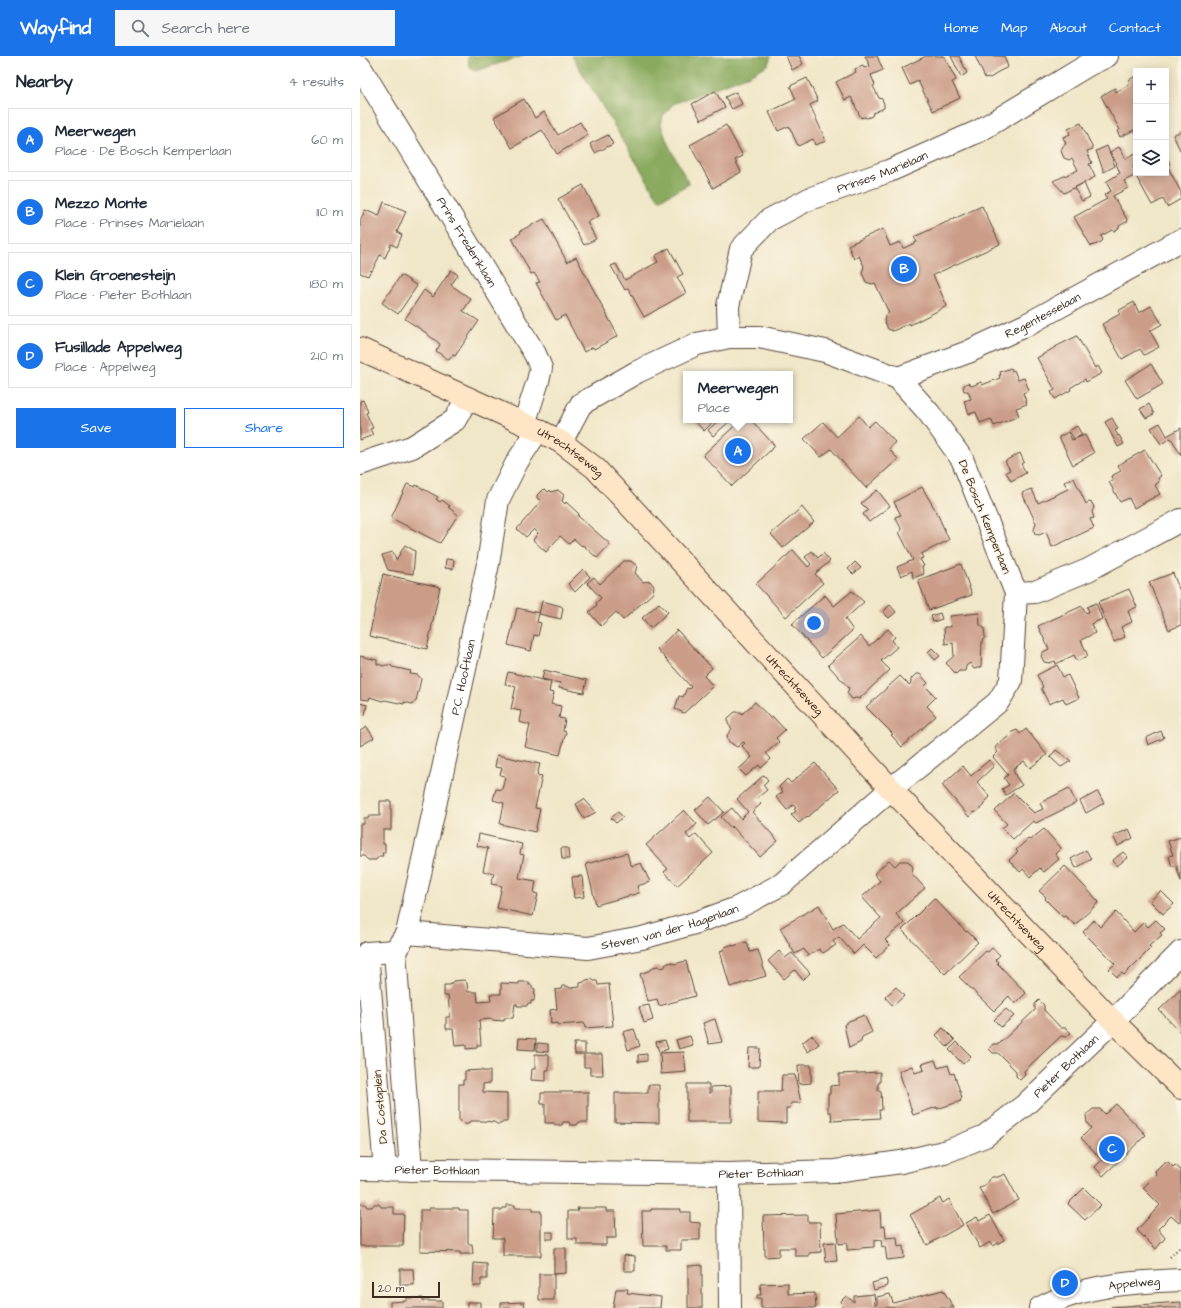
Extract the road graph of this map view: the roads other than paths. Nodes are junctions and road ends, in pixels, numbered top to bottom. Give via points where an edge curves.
1 (1106, 56) edge
2 (360, 67) edge
3 (1181, 240) edge
4 (729, 337) junction
5 (360, 349) edge
6 (898, 378) junction
7 (467, 398) junction
8 (531, 427) junction
9 (560, 442) junction
10 (360, 464) edge
11 (1181, 520) edge
12 (1016, 593) junction
13 (891, 789) junction
14 (401, 942) junction
15 (364, 951) edge
16 (1181, 952) edge
17 (1113, 1021) junction
18 (1181, 1088) edge
19 (360, 1169) edge
20 (385, 1170) junction
21 (412, 1170) junction
22 (729, 1174) junction
23 (1181, 1280) edge
24 (1089, 1299) edge
25 (730, 1308) edge
26 (1040, 1308) edge

1 - 4 street, Prinses Marielaan via 979,131 889,172 809,199 769,220 741,249 728,306
2 - 8 street, Prins Frederiklaan via 536,354 541,368
3 - 6 street, Regentesselaan via 1026,325 968,352
4 - 6 street, De Bosch Kemperlaan via 759,337 825,351
4 - 9 street, De Bosch Kemperlaan via 697,344 637,372 581,404
5 - 7 street, Utrechtseweg
6 - 12 street, De Bosch Kemperlaan via 929,413 962,459
7 - 8 street, Utrechtseweg
7 - 10 street via 455,420 412,447
8 - 9 street, Utrechtseweg
8 - 14 street, P.C. Hooftlaan via 498,500 486,572
9 - 13 street, Utrechtseweg via 595,468
11 - 12 street via 1088,570 1035,592
12 - 13 street, De Bosch Kemperlaan via 1011,681 998,702
13 - 14 street, Steven van der Hagenlaan via 782,884 737,908 698,922 642,938 588,948
13 - 17 street, Utrechtseweg
14 - 15 street, Da Costaplein
14 - 21 street
15 - 20 street, Da Costaplein
16 - 17 street, Pieter Bothlaan
17 - 18 street, Utrechtseweg
17 - 22 street, Pieter Bothlaan via 1025,1105 985,1136 948,1151 901,1162 835,1171
19 - 20 street, Pieter Bothlaan
20 - 21 street, Pieter Bothlaan
21 - 22 street, Pieter Bothlaan
22 - 25 street
23 - 24 street, Appelweg via 1141,1281
24 - 26 street, Appelweg via 1050,1303

